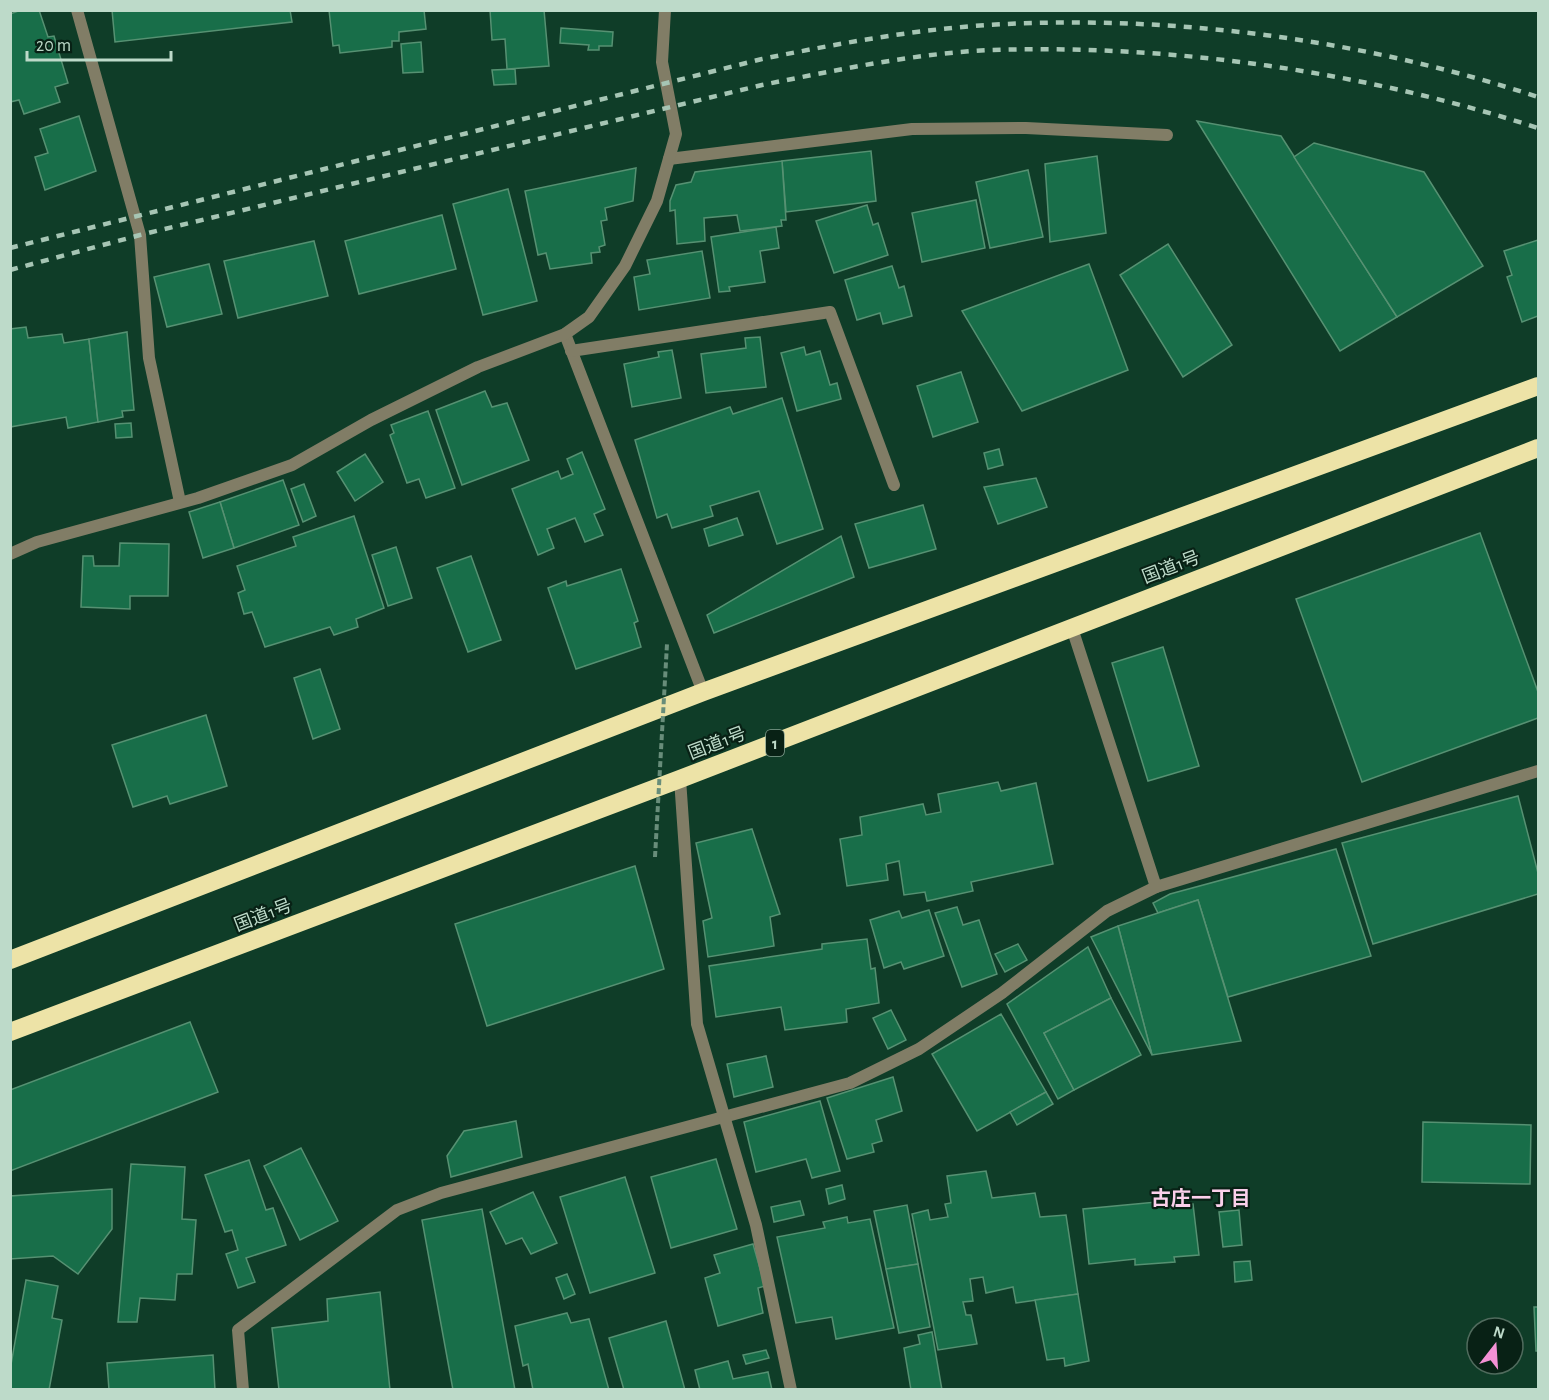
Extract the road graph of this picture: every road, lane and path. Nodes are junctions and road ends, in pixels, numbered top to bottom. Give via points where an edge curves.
1 (77, 10) edge
2 (665, 10) edge
3 (1167, 135) dead end
4 (669, 159) junction
5 (565, 334) junction
6 (571, 351) junction
7 (1539, 386) edge
8 (1539, 448) edge
9 (894, 485) dead end
10 (180, 502) junction
11 (10, 554) edge
12 (1072, 628) junction
13 (667, 644) dead end
14 (703, 692) junction
15 (1539, 771) edge
16 (681, 779) junction
17 (655, 857) dead end
18 (1156, 887) junction
19 (10, 960) edge
20 (10, 1032) edge
21 (724, 1116) junction
22 (243, 1389) edge
23 (791, 1389) edge

1 - 10 street via 140,235 149,358
2 - 4 street via 662,62 676,134
3 - 4 street via 1026,128 912,129
4 - 5 street via 657,201 625,266 589,317
5 - 6 street
5 - 10 street via 478,367 292,465
6 - 9 street via 830,312
6 - 14 street
7 - 14 highway
8 - 12 highway, 国道1号 / 1
10 - 11 street via 37,542
12 - 16 highway, 国道1号 / 1
12 - 18 street
13 - 17 path, bridge
14 - 19 highway
15 - 18 street
16 - 20 highway, 国道1号 / 1
16 - 21 street via 697,1024
18 - 21 street via 1107,911 1002,993 919,1049 850,1083
21 - 22 street via 441,1192 397,1210 238,1330
21 - 23 street via 756,1225

